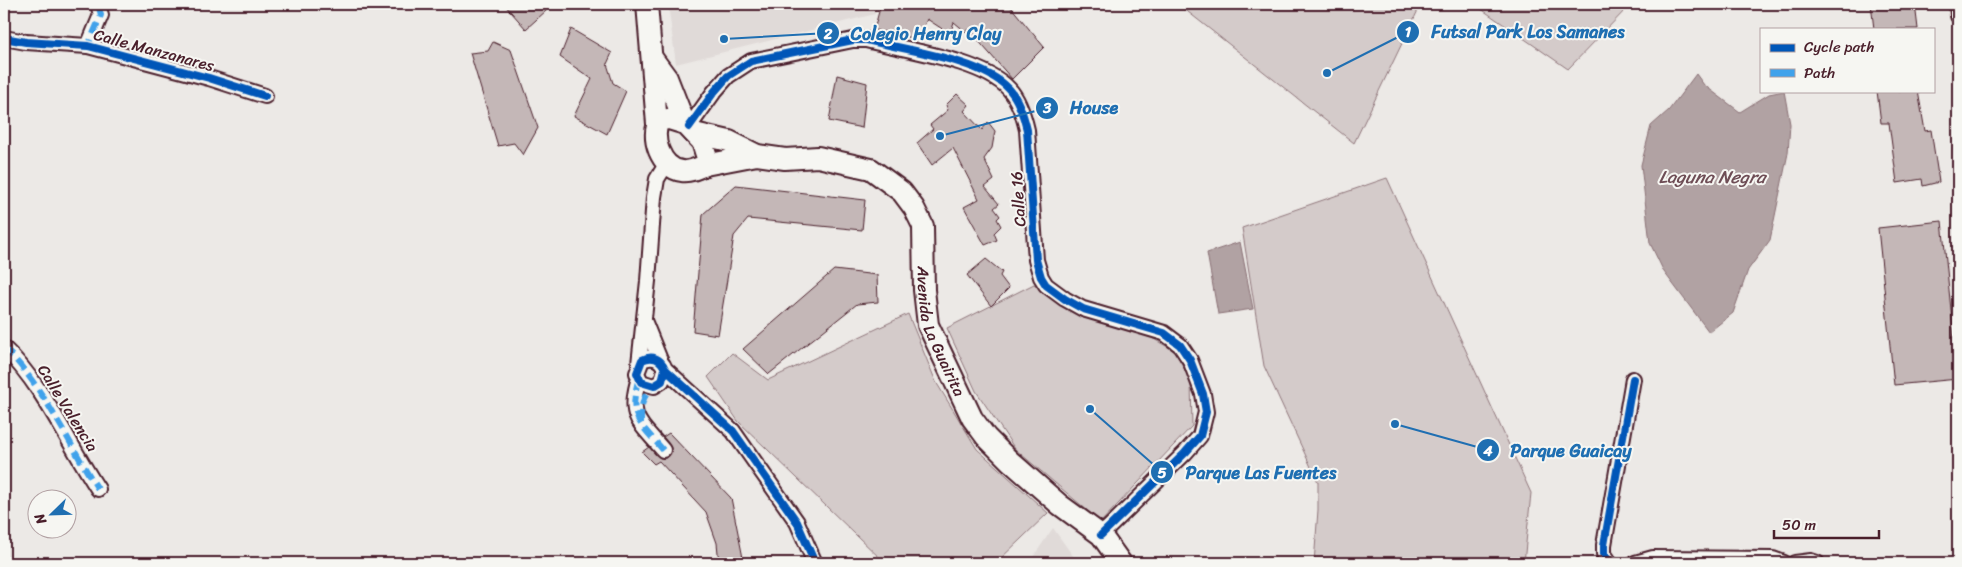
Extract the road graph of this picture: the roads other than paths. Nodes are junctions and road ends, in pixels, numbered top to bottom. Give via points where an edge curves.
1 (98, 4) edge
2 (647, 4) edge
3 (1957, 4) edge
4 (1958, 16) edge
5 (4, 38) edge
6 (88, 46) junction
7 (653, 60) junction
8 (265, 96) dead end
9 (657, 124) junction
10 (689, 128) junction
11 (757, 155) junction
12 (667, 163) junction
13 (705, 165) junction
14 (644, 320) junction
15 (4, 348) edge
16 (639, 364) junction
17 (663, 365) junction
18 (639, 378) junction
19 (1633, 379) dead end
20 (654, 386) junction
21 (641, 423) junction
22 (663, 450) dead end
23 (98, 489) dead end
24 (1101, 535) junction
25 (815, 563) edge
26 (1121, 563) edge
27 (1610, 563) edge
28 (1635, 563) edge
29 (1784, 563) edge
30 (1795, 563) edge
31 (1817, 563) edge

1 - 6 street via 101,15
2 - 7 street
3 - 4 street
5 - 6 street, Calle Manzanares
6 - 8 street, Calle Manzanares
7 - 9 street
7 - 10 street via 667,78
9 - 10 street, Avenida La Guairita via 664,119
9 - 12 street via 657,143
10 - 11 street, Avenida La Guairita via 729,141
10 - 13 street via 706,151
10 - 24 street, Calle 16 via 728,76 751,61 854,40 866,40 984,70 1010,90 1027,130 1040,277 1065,299 1148,327 1174,341 1190,360 1203,394 1206,412 1200,436
11 - 13 street, Avenida La Guairita
11 - 24 street, Avenida La Guairita via 842,161 871,169 902,192 923,226 928,325 972,418 1010,461 1060,505
12 - 13 street, Avenida La Guairita via 682,171
12 - 14 street via 657,179 654,197
14 - 16 street
14 - 17 street
15 - 23 street, Calle Valencia via 17,360 35,387
16 - 17 street via 651,357
16 - 18 street
17 - 20 street via 662,381
17 - 25 street via 733,431 797,522
18 - 20 street
18 - 21 street via 633,408
19 - 27 street via 1604,546 1604,554
20 - 21 street via 647,391 641,405
21 - 22 street
24 - 26 street, Avenida La Guairita
28 - 29 street via 1653,558 1773,559
30 - 31 street

